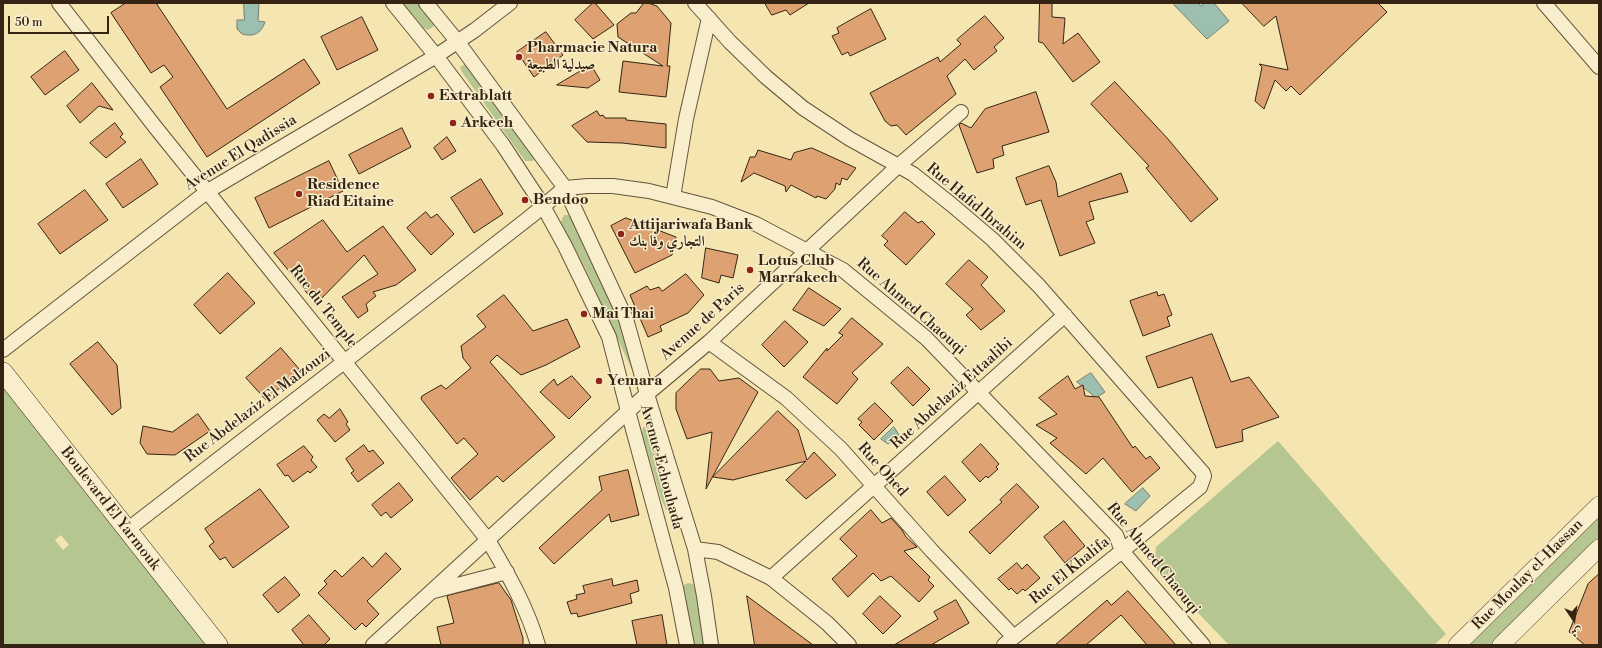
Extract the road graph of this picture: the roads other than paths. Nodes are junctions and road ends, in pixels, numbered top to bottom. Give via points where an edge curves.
1 (59, 3) edge
2 (393, 3) edge
3 (426, 3) edge
4 (510, 3) edge
5 (696, 3) edge
6 (1544, 3) edge
7 (709, 18) junction
8 (458, 41) junction
9 (436, 56) junction
10 (1599, 67) edge
11 (961, 112) dead end
12 (898, 166) junction
13 (565, 188) junction
14 (208, 191) junction
15 (673, 197) junction
16 (543, 206) junction
17 (807, 250) junction
18 (1065, 315) junction
19 (709, 342) junction
20 (3, 350) edge
21 (344, 362) junction
22 (3, 372) edge
23 (979, 393) junction
24 (647, 394) junction
25 (628, 411) junction
26 (1203, 473) joint
27 (873, 486) junction
28 (1599, 505) edge
29 (127, 530) junction
30 (488, 540) junction
31 (1599, 548) edge
32 (695, 549) junction
33 (1122, 551) junction
34 (507, 572) junction
35 (771, 578) junction
36 (432, 592) junction
37 (1009, 641) edge
38 (218, 645) edge
39 (373, 645) edge
40 (538, 645) edge
41 (687, 645) edge
42 (711, 645) edge
43 (849, 645) edge
44 (1203, 645) edge
45 (1457, 645) edge
46 (1501, 645) edge

1 - 14 street, Rue du Temple
2 - 9 street, Avenue Echouhada
3 - 8 street, Avenue Echouhada
4 - 8 street, Avenue El Qadissia
5 - 7 street, Rue Hafid Ibrahim
6 - 10 street
7 - 12 street, Rue Hafid Ibrahim via 730,42 803,108 850,140
7 - 15 street via 686,119
8 - 9 street, Avenue El Qadissia
8 - 13 street, Avenue Echouhada
9 - 14 street, Avenue El Qadissia
9 - 16 street, Avenue Echouhada via 503,145
11 - 12 street, Avenue de Paris
12 - 17 street, Avenue de Paris
12 - 18 street, Rue Hafid Ibrahim via 941,196 992,239
13 - 15 street, Rue Ahmed Chaouqi via 613,186
13 - 16 street
13 - 24 street, Avenue Echouhada via 626,319
14 - 20 street, Avenue El Qadissia
14 - 21 street, Rue du Temple
15 - 17 street, Rue Ahmed Chaouqi via 730,213
16 - 21 street, Rue Abdelaziz El Malzouzi
16 - 25 street, Avenue Echouhada via 609,337
17 - 19 street, Avenue de Paris
17 - 23 street, Rue Ahmed Chaouqi via 843,270 926,338
18 - 23 street, Rue Abdelaziz Ettaalibi
18 - 26 street, Rue Hafid Ibrahim
19 - 24 street, Avenue de Paris
19 - 27 street, Rue Ohed via 786,398 841,450
21 - 29 street, Rue Abdelaziz El Malzouzi
21 - 30 street, Rue du Temple
22 - 29 main road, Boulevard El Yarmouk
23 - 27 street, Rue Abdelaziz Ettaalibi
23 - 33 street, Rue Ahmed Chaouqi via 1116,535
24 - 25 street, Avenue de Paris
24 - 32 street, Avenue Echouhada
25 - 30 street, Avenue de Paris
25 - 41 street, Avenue Echouhada via 676,588
26 - 33 street, Rue El Khalifa via 1200,486
27 - 35 street, Rue Abdelaziz Ettaalibi
27 - 37 street, Rue Ohed
28 - 45 street, Rue Moulay el-Hassan
29 - 38 main road, Boulevard El Yarmouk
30 - 34 street, Rue du Temple
30 - 36 street, Avenue de Paris
31 - 46 street, Rue Moulay el-Hassan
32 - 35 street via 718,552
32 - 42 street, Avenue Echouhada
33 - 37 street, Rue El Khalifa
33 - 44 street, Rue Ahmed Chaouqi
34 - 36 street, Avenue de Paris
34 - 40 street, Rue du Temple via 525,608
35 - 43 street
36 - 39 street, Avenue de Paris

